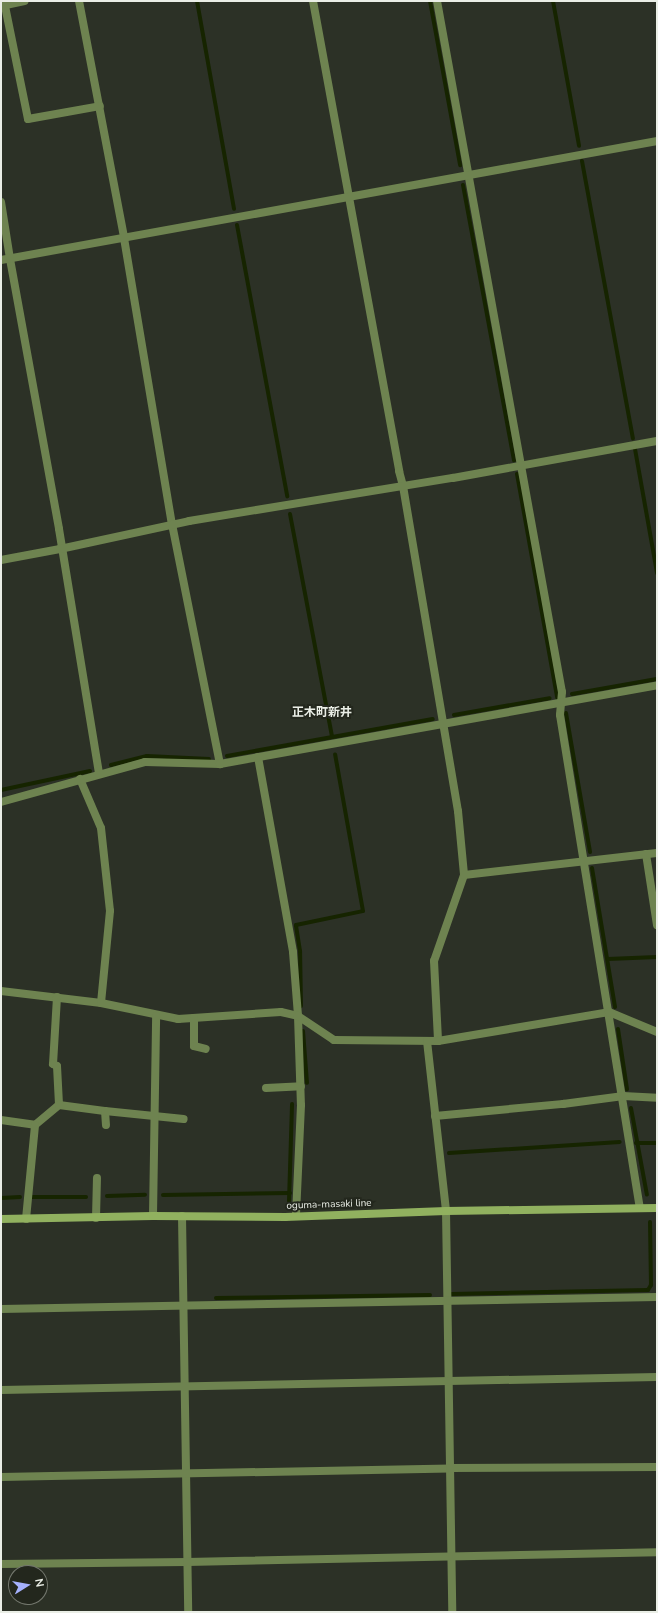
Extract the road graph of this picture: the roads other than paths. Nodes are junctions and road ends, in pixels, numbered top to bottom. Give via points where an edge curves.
1 (24, 1) edge
2 (79, 1) edge
3 (313, 1) edge
4 (437, 1) edge
5 (3, 6) edge
6 (100, 106) junction
7 (657, 141) edge
8 (468, 176) junction
9 (349, 198) junction
10 (1, 202) edge
11 (124, 238) junction
12 (10, 259) junction
13 (1, 260) edge
14 (657, 441) edge
15 (522, 465) junction
16 (403, 486) junction
17 (172, 524) junction
18 (60, 549) junction
19 (1, 560) edge
20 (657, 685) edge
21 (561, 703) junction
22 (444, 723) junction
23 (258, 757) junction
24 (220, 764) junction
25 (99, 774) junction
26 (80, 779) junction
27 (1, 802) edge
28 (657, 853) edge
29 (646, 854) junction
30 (584, 860) junction
31 (464, 874) junction
32 (657, 925) edge
33 (1, 991) edge
34 (57, 997) junction
35 (101, 1003) junction
36 (609, 1012) junction
37 (156, 1016) junction
38 (298, 1016) junction
39 (194, 1018) junction
40 (657, 1032) edge
41 (427, 1041) junction
42 (438, 1041) junction
43 (206, 1049) dead end
44 (300, 1086) junction
45 (266, 1088) dead end
46 (623, 1096) junction
47 (657, 1098) edge
48 (58, 1105) junction
49 (106, 1111) junction
50 (155, 1115) junction
51 (435, 1116) junction
52 (184, 1119) dead end
53 (1, 1120) edge
54 (106, 1124) dead end
55 (35, 1125) junction
56 (97, 1178) dead end
57 (640, 1208) junction
58 (657, 1208) edge
59 (446, 1210) junction
60 (153, 1216) junction
61 (182, 1216) junction
62 (296, 1216) junction
63 (96, 1218) junction
64 (26, 1219) junction
65 (1, 1220) edge
66 (657, 1296) edge
67 (446, 1301) junction
68 (184, 1306) junction
69 (1, 1309) edge
70 (657, 1377) edge
71 (448, 1380) junction
72 (185, 1386) junction
73 (1, 1390) edge
74 (657, 1467) edge
75 (450, 1468) junction
76 (186, 1473) junction
77 (1, 1477) edge
78 (657, 1552) edge
79 (452, 1556) junction
80 (187, 1562) junction
81 (1, 1564) edge
82 (188, 1612) edge
83 (452, 1612) edge

1 - 5 street
2 - 6 street
3 - 9 street
4 - 8 street
5 - 6 street via 28,119
6 - 11 street
7 - 8 street
8 - 9 street
8 - 15 street
9 - 11 street
9 - 16 street
10 - 12 street
11 - 12 street
11 - 17 street
12 - 13 street
12 - 18 street
14 - 15 street
15 - 16 street
15 - 21 street via 562,692
16 - 17 street
16 - 22 street
17 - 18 street
17 - 24 street
18 - 19 street
18 - 25 street
20 - 21 street
21 - 22 street
21 - 30 street via 560,715
22 - 23 street
22 - 31 street via 458,811
23 - 24 street
23 - 38 street via 293,952
24 - 25 street via 145,762
25 - 26 street
26 - 27 street
26 - 35 street via 101,828 110,911
28 - 29 street
29 - 30 street
29 - 32 street
30 - 31 street
30 - 36 street
31 - 42 street via 434,961
33 - 34 street
34 - 35 street
34 - 48 street via 52,1064 57,1066
35 - 37 street
36 - 40 street
36 - 42 street
36 - 46 street
37 - 39 street
37 - 50 street
38 - 39 street via 281,1012
38 - 41 street via 334,1040
38 - 44 street
39 - 43 street via 194,1046
41 - 42 street
41 - 51 street
44 - 45 street
44 - 62 street
46 - 47 street
46 - 51 street
46 - 57 street
48 - 49 street
48 - 55 street
49 - 50 street
49 - 54 street
50 - 52 street
50 - 60 street
51 - 59 street
53 - 55 street
55 - 64 street
56 - 63 street
57 - 58 main road, oguma-masaki line
57 - 59 main road, oguma-masaki line
59 - 62 main road, oguma-masaki line
59 - 67 street
60 - 61 main road, oguma-masaki line
60 - 63 main road, oguma-masaki line
61 - 62 main road, oguma-masaki line
61 - 68 street
63 - 64 main road, oguma-masaki line
64 - 65 main road, oguma-masaki line
66 - 67 street
67 - 68 street
67 - 71 street
68 - 69 street
68 - 72 street
70 - 71 street
71 - 72 street
71 - 75 street
72 - 73 street
72 - 76 street
74 - 75 street
75 - 76 street
75 - 79 street
76 - 77 street
76 - 80 street
78 - 79 street
79 - 80 street
79 - 83 street
80 - 81 street
80 - 82 street

